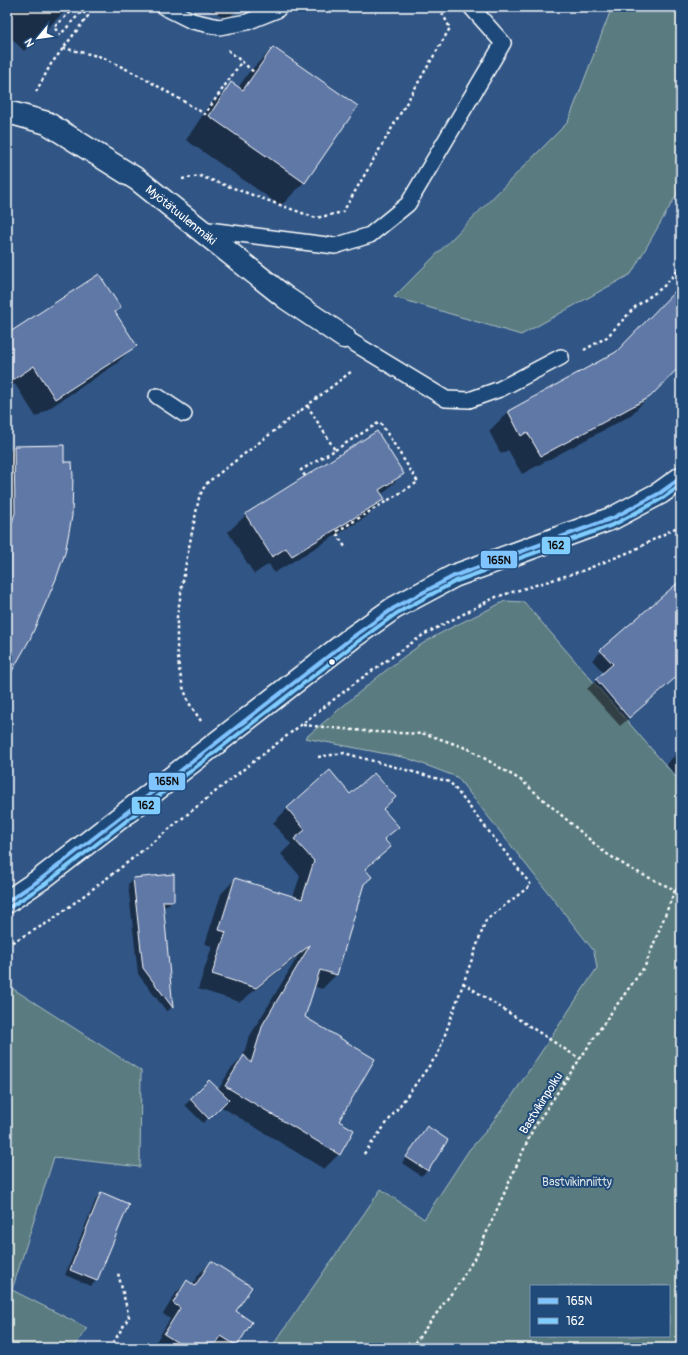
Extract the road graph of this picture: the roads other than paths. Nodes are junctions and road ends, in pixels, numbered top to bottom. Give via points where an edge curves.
1 (164, 7) edge
2 (280, 7) edge
3 (471, 7) edge
4 (7, 114) edge
5 (199, 229) junction
6 (344, 337) joint
7 (561, 357) road end
8 (157, 396) dead end
9 (184, 414) dead end
10 (681, 478) edge
11 (7, 902) edge

1 - 2 lane via 192,21 219,27 247,22
3 - 5 lane via 503,43 408,204 370,235 335,246
4 - 5 street, Myötätuulenmäki via 47,123 138,180
5 - 6 street, Myötätuulenmäki via 286,298
6 - 7 lane via 446,399 469,400 500,389
8 - 9 lane
10 - 11 street via 660,493 613,518 454,576 394,608 41,879

